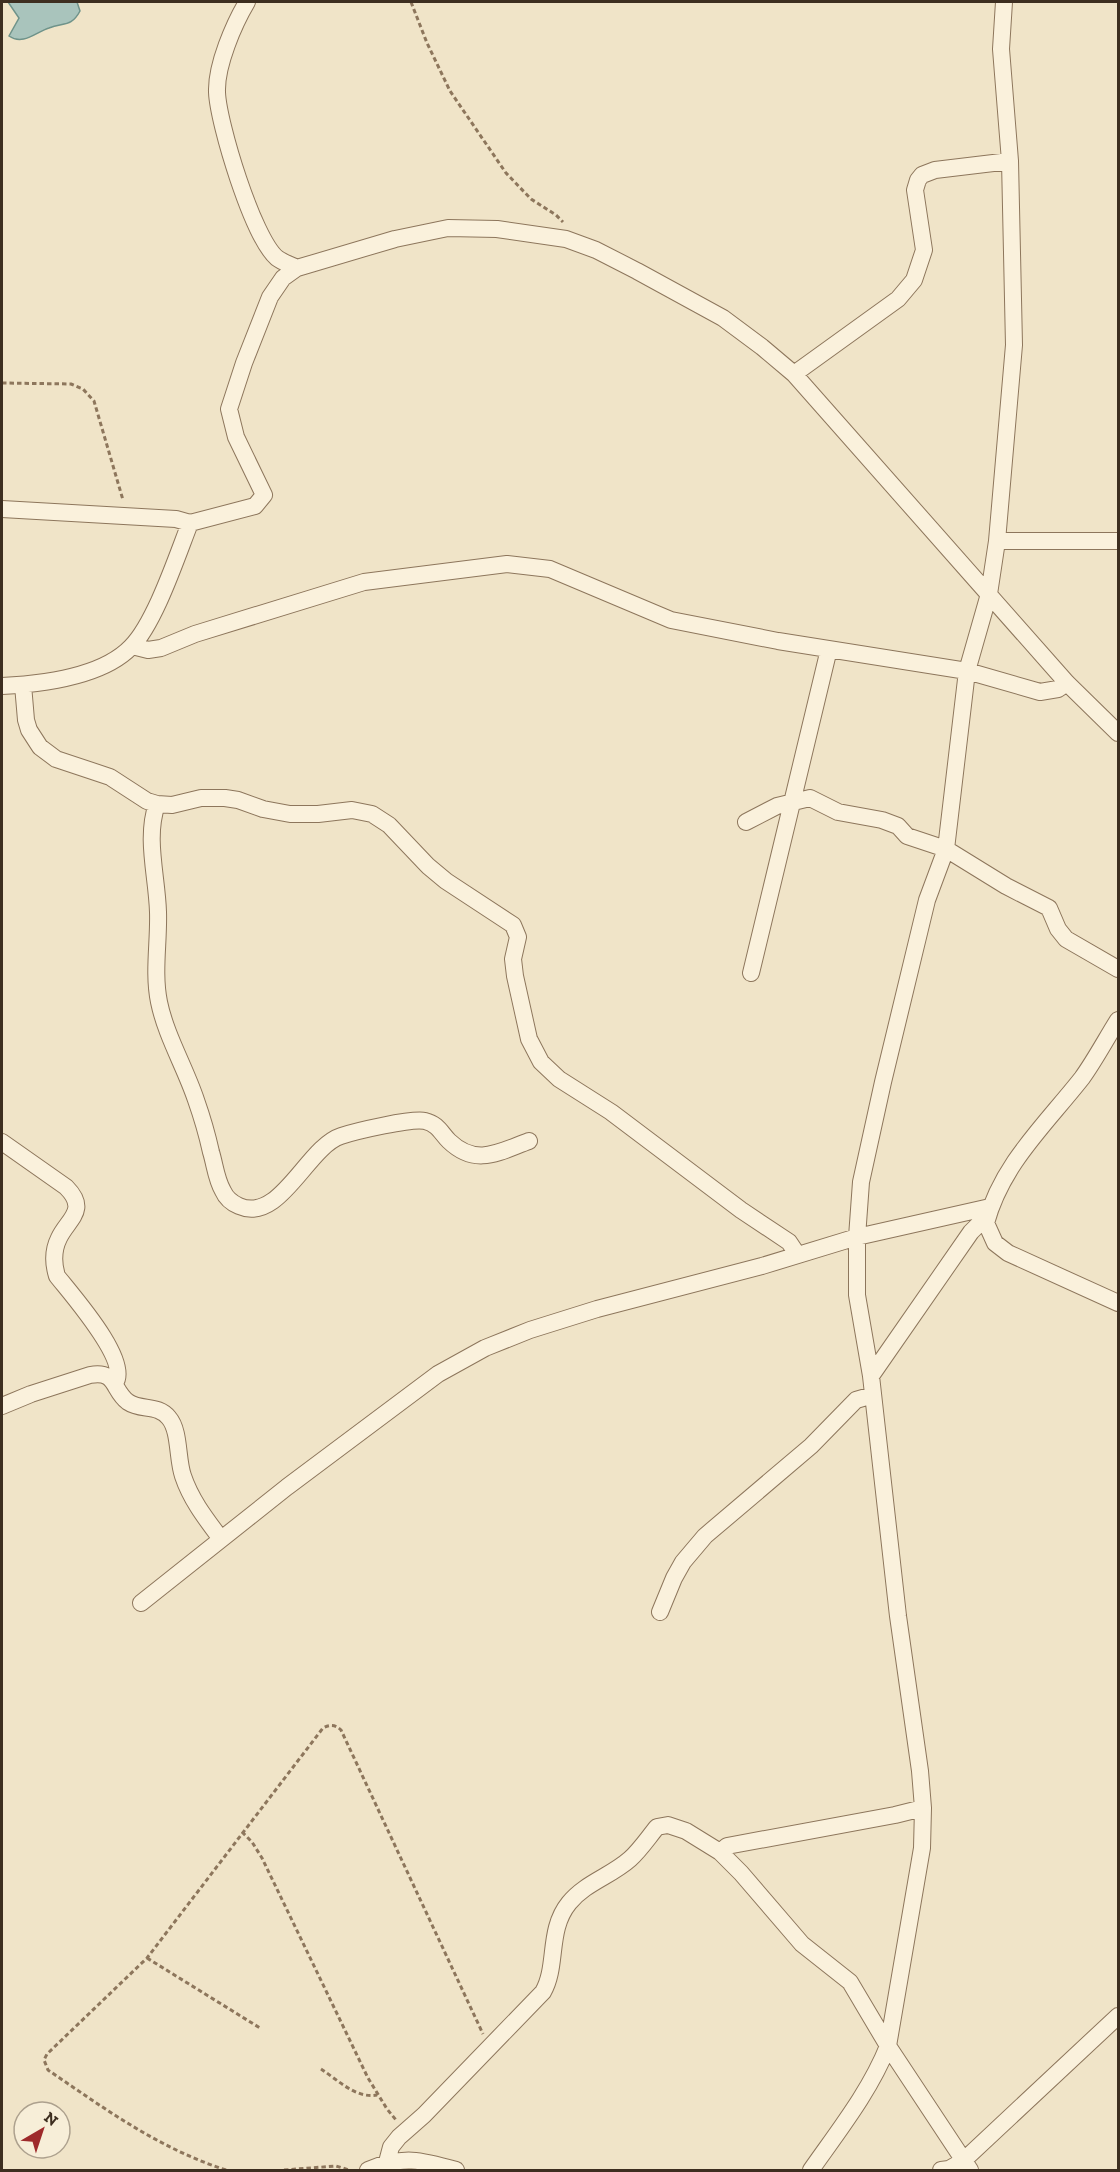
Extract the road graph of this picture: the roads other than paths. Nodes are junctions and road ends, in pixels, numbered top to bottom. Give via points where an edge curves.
1 (247, 2) edge
2 (1004, 2) edge
3 (1010, 161) junction
4 (297, 268) junction
5 (794, 374) junction
6 (2, 508) edge
7 (190, 523) junction
8 (997, 541) junction
9 (1119, 541) edge
10 (989, 594) junction
11 (132, 646) junction
12 (829, 649) junction
13 (967, 671) junction
14 (1067, 683) junction
15 (23, 685) junction
16 (2, 686) edge
17 (1119, 734) edge
18 (792, 801) junction
19 (157, 804) junction
20 (746, 822) dead end
21 (946, 849) junction
22 (1119, 969) edge
23 (751, 973) dead end
24 (1119, 1020) edge
25 (529, 1141) dead end
26 (2, 1142) edge
27 (988, 1215) junction
28 (857, 1237) junction
29 (797, 1254) junction
30 (1119, 1303) edge
31 (871, 1376) junction
32 (115, 1383) junction
33 (873, 1395) junction
34 (2, 1406) edge
35 (221, 1539) junction
36 (141, 1603) dead end
37 (660, 1612) dead end
38 (923, 1808) junction
39 (720, 1852) junction
40 (1119, 2016) edge
41 (888, 2046) junction
42 (387, 2162) junction
43 (967, 2166) edge
44 (368, 2170) edge
45 (456, 2170) edge
46 (811, 2170) edge
47 (941, 2170) edge

1 - 4 street via 224,53 217,90 226,144 260,232 276,257
2 - 3 street via 1001,49
3 - 5 street via 922,175 915,190 924,250 914,280 898,299
3 - 8 street via 1014,345
4 - 5 street via 448,228 497,229 566,239 596,250 723,318
4 - 7 street via 283,278 270,297 229,409 236,437 264,495 255,506
5 - 10 street
6 - 7 street
7 - 11 street via 156,607
8 - 9 street
8 - 10 street
10 - 13 street
10 - 14 street
11 - 12 street via 140,650 161,648 364,582 507,564 550,569 671,620
11 - 15 street via 97,668
12 - 13 street
12 - 18 street
13 - 14 street via 1040,692
13 - 21 street
14 - 17 street
15 - 16 street
15 - 19 street via 26,720 40,747 66,763 110,777
18 - 20 street
18 - 21 street via 810,798 838,812 882,820 898,826 907,836
18 - 23 street
19 - 25 street via 151,830 158,911 155,970 160,1003 196,1099 219,1183 232,1203 261,1208 290,1185 324,1145 342,1135 426,1121 465,1152 486,1156
19 - 29 street via 225,798 276,813 304,815 352,810 381,819 446,881 513,925 518,937 513,968 529,1039 549,1071 789,1242
21 - 22 street via 1049,908 1066,939
21 - 28 street via 927,900 883,1082 861,1182
24 - 27 street via 1083,1076 1012,1163
26 - 32 street via 66,1187 74,1197 74,1216 56,1245 55,1269 109,1346 118,1372
27 - 28 street
27 - 30 street via 995,1243 1008,1253
27 - 31 street via 971,1232
28 - 29 street
28 - 31 street via 857,1295
29 - 35 street via 597,1309 485,1348 438,1374
31 - 33 street
32 - 34 street via 104,1375 90,1375
32 - 35 street via 128,1402 158,1409 169,1418 188,1490
33 - 37 street via 856,1400 811,1446 705,1536 683,1562
33 - 38 street
35 - 36 street
38 - 39 street via 728,1846
38 - 41 street via 922,1848
39 - 41 street via 802,1944 850,1982
39 - 42 street via 686,1831 668,1825 657,1827 629,1860 569,1903 559,1919 543,1992 391,2147
40 - 43 street
41 - 43 street
41 - 46 street via 880,2066
42 - 44 street
42 - 45 street via 409,2160
43 - 47 street

